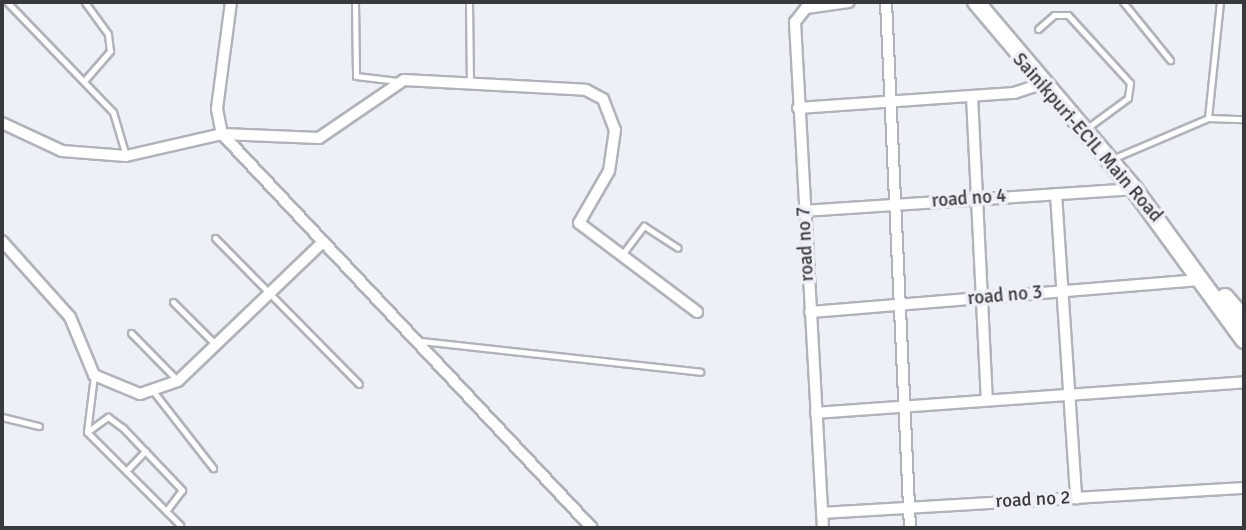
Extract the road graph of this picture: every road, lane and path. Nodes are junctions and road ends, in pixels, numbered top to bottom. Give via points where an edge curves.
1 (7, 2) edge
2 (86, 2) edge
3 (231, 2) edge
4 (355, 2) edge
5 (469, 2) edge
6 (849, 2) edge
7 (886, 2) edge
8 (966, 2) edge
9 (976, 2) edge
10 (1123, 2) edge
11 (1220, 2) edge
12 (986, 19) junction
13 (1038, 29) dead end
14 (1170, 60) dead end
15 (84, 81) junction
16 (398, 81) junction
17 (470, 82) junction
18 (1041, 85) junction
19 (972, 96) junction
20 (890, 101) junction
21 (798, 108) junction
22 (1208, 118) junction
23 (1244, 119) edge
24 (2, 123) edge
25 (1083, 131) junction
26 (222, 134) junction
27 (126, 156) junction
28 (1110, 160) junction
29 (1134, 189) junction
30 (1056, 194) junction
31 (977, 199) junction
32 (895, 204) junction
33 (804, 211) junction
34 (215, 238) dead end
35 (2, 241) edge
36 (322, 243) junction
37 (678, 248) dead end
38 (621, 256) junction
39 (1187, 257) junction
40 (1201, 280) junction
41 (1062, 291) junction
42 (271, 294) junction
43 (983, 298) junction
44 (173, 302) dead end
45 (899, 304) junction
46 (697, 312) dead end
47 (810, 312) junction
48 (1244, 319) edge
49 (131, 333) dead end
50 (1244, 340) edge
51 (421, 341) junction
52 (218, 347) junction
53 (700, 372) dead end
54 (94, 375) junction
55 (178, 381) junction
56 (1244, 382) edge
57 (359, 384) dead end
58 (153, 391) junction
59 (1069, 394) junction
60 (987, 400) junction
61 (904, 406) junction
62 (816, 413) junction
63 (2, 417) edge
64 (39, 426) dead end
65 (88, 432) junction
66 (145, 451) junction
67 (213, 468) dead end
68 (126, 471) junction
69 (1244, 488) edge
70 (1076, 498) junction
71 (909, 508) junction
72 (166, 511) junction
73 (822, 513) junction
74 (180, 525) dead end
75 (592, 528) edge
76 (823, 528) edge
77 (910, 528) edge

1 - 15 lane
2 - 15 lane via 108,34 110,51
3 - 26 street via 217,109
4 - 16 lane via 356,76
5 - 17 lane
6 - 21 street, road no 7 via 813,5 797,16
7 - 20 street
8 - 12 main road, Sainikpuri-ECIL Main Road
9 - 12 main road, Sainikpuri-ECIL Main Road
10 - 14 lane
11 - 22 lane
12 - 18 main road, Sainikpuri-ECIL Main Road
13 - 25 lane via 1054,15 1068,15 1130,83 1128,98
15 - 27 lane via 122,127
16 - 17 street
16 - 26 street via 319,138
17 - 38 street via 567,86 603,99 615,130 609,171 579,223
18 - 19 street
18 - 25 main road, Sainikpuri-ECIL Main Road
19 - 20 street
19 - 31 street
20 - 21 street
20 - 32 street
21 - 33 street, road no 7
22 - 23 lane
22 - 28 lane
24 - 27 street via 62,151
25 - 28 main road, Sainikpuri-ECIL Main Road
26 - 27 street
26 - 36 street
28 - 29 main road, Sainikpuri-ECIL Main Road
29 - 30 street, road no 4
29 - 39 main road, Sainikpuri-ECIL Main Road
30 - 31 street, road no 4
30 - 41 street
31 - 32 street, road no 4
31 - 43 street
32 - 33 street, road no 4
32 - 45 street
33 - 47 street, road no 7
34 - 42 lane
35 - 54 street via 71,317
36 - 42 street
36 - 51 street
37 - 38 lane via 644,226
38 - 46 street
39 - 40 main road, Sainikpuri-ECIL Main Road
39 - 48 main road, Sainikpuri-ECIL Main Road
40 - 41 street, road no 3
40 - 50 main road, Sainikpuri-ECIL Main Road
41 - 43 street, road no 3
41 - 59 street
42 - 52 street
42 - 57 lane
43 - 45 street, road no 3
43 - 60 street
44 - 52 lane
45 - 47 street, road no 3
45 - 61 street
47 - 62 street, road no 7
49 - 55 lane
51 - 53 lane
51 - 75 street
52 - 55 street
54 - 58 street via 122,391
54 - 65 lane via 84,421
55 - 58 street
56 - 59 street
58 - 67 lane
59 - 60 street
59 - 70 street
60 - 61 street
61 - 62 street
61 - 71 street
62 - 73 street, road no 7
63 - 64 lane
65 - 66 lane via 113,418
65 - 68 lane
66 - 68 lane
66 - 72 lane via 184,492
68 - 72 lane
69 - 70 street, road no 2
70 - 71 street, road no 2
71 - 73 street, road no 2
71 - 77 street
72 - 74 lane
73 - 76 street, road no 7

